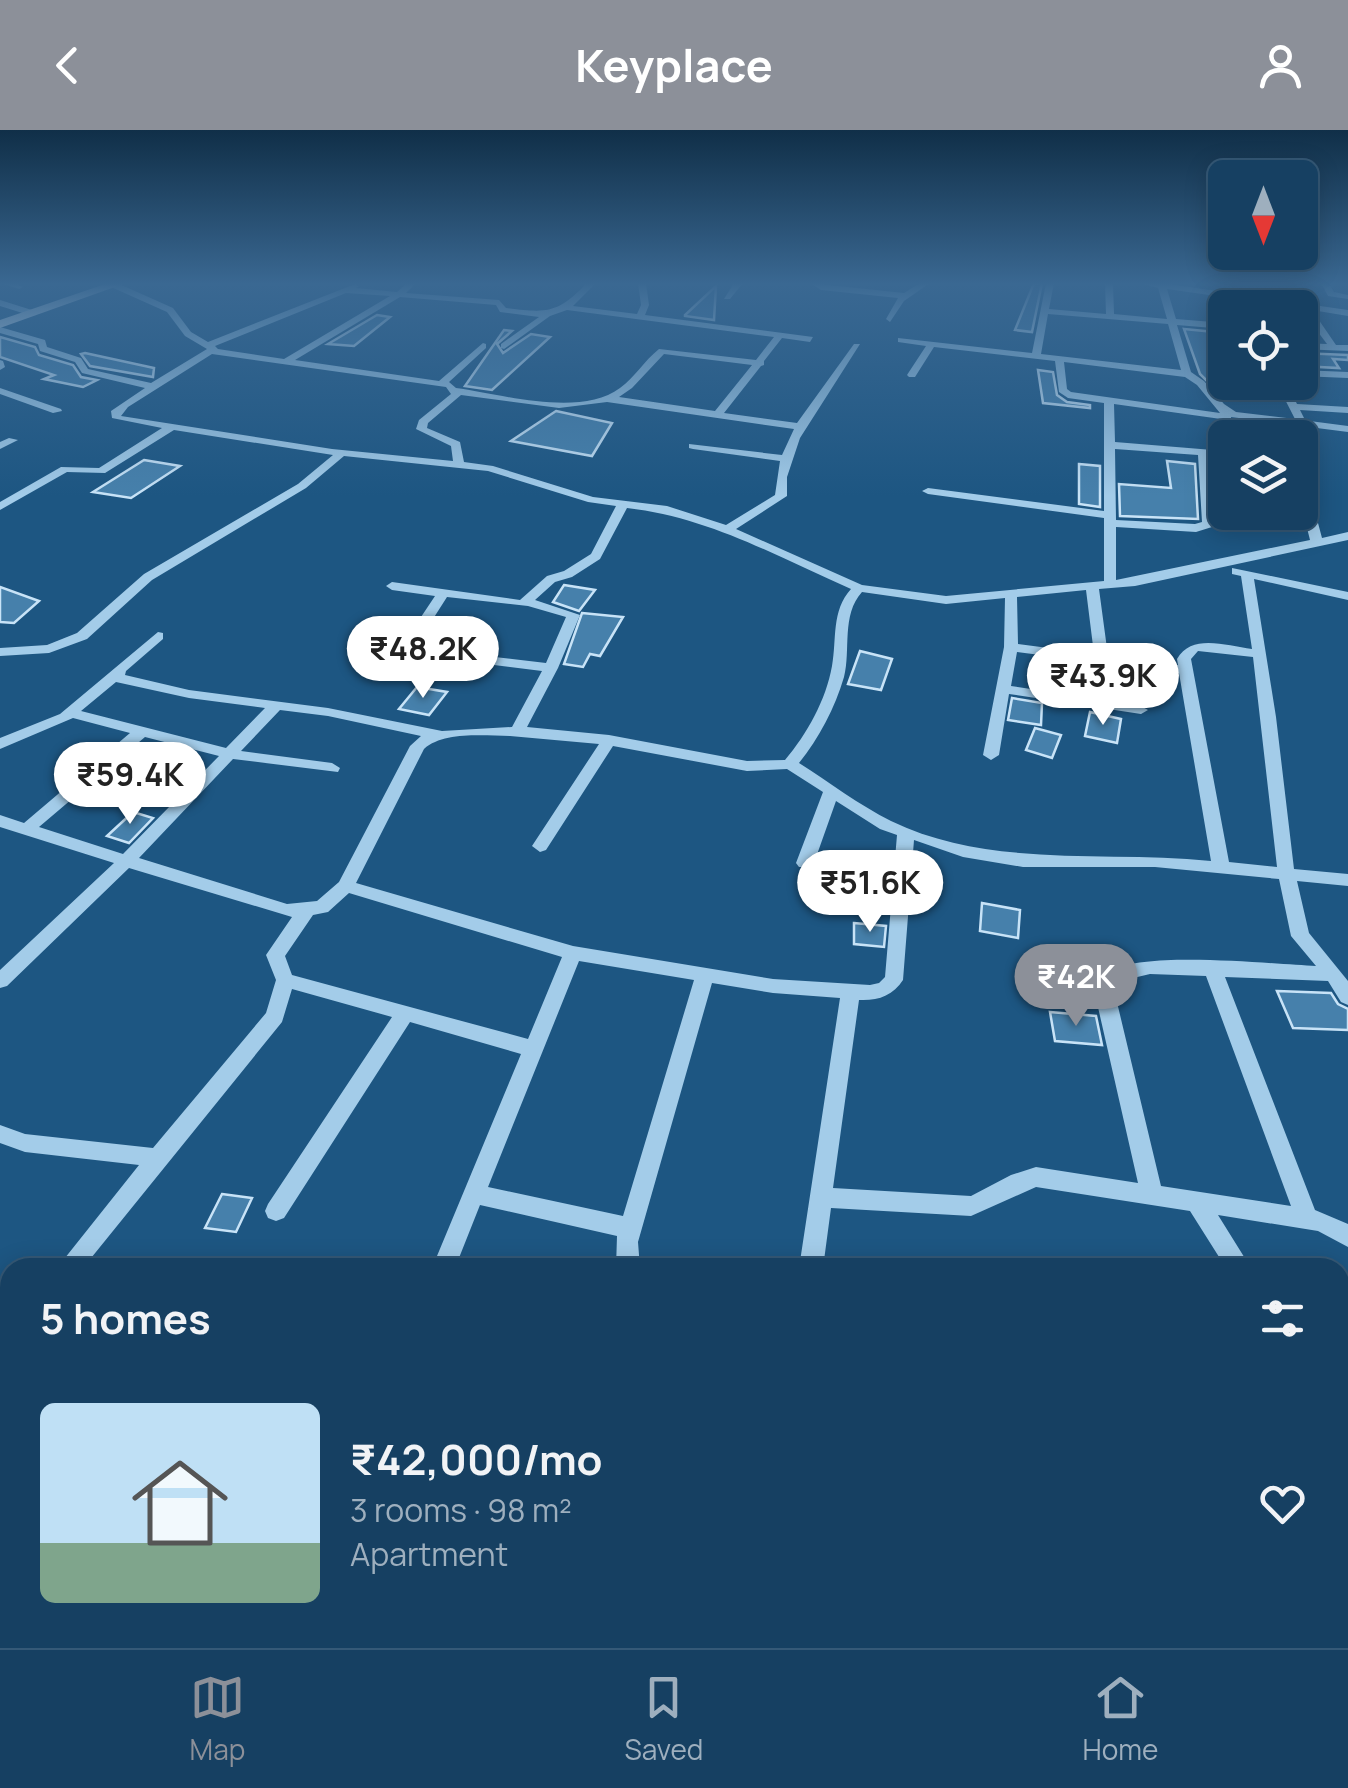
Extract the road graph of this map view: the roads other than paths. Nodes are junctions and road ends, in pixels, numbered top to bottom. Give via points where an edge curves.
1 (58, 354) edge
2 (203, 354) edge
3 (238, 354) edge
4 (299, 354) edge
5 (474, 354) edge
6 (660, 354) edge
7 (679, 354) edge
8 (767, 354) edge
9 (852, 354) edge
10 (925, 354) edge
11 (1026, 354) edge
12 (1181, 354) edge
13 (1036, 355) joint
14 (1058, 357) junction
15 (285, 362) junction
16 (761, 363) junction
17 (1187, 374) junction
18 (1318, 374) edge
19 (912, 376) dead end
20 (1348, 376) edge
21 (442, 383) junction
22 (154, 386) junction
23 (0, 391) edge
24 (457, 392) junction
25 (606, 398) junction
26 (1290, 400) edge
27 (1109, 401) junction
28 (1294, 407) junction
29 (58, 410) dead end
30 (1348, 410) edge
31 (1225, 414) junction
32 (717, 415) junction
33 (1226, 420) edge
34 (1271, 420) edge
35 (1300, 420) edge
36 (1318, 426) edge
37 (801, 427) junction
38 (170, 428) junction
39 (1348, 429) edge
40 (13, 440) dead end
41 (1108, 445) junction
42 (0, 446) edge
43 (693, 446) dead end
44 (342, 453) junction
45 (1203, 454) junction
46 (1208, 454) edge
47 (785, 459) junction
48 (459, 464) junction
49 (928, 491) dead end
50 (623, 504) junction
51 (0, 506) edge
52 (1110, 519) junction
53 (726, 529) junction
54 (1314, 530) edge
55 (1348, 536) edge
56 (1317, 543) junction
57 (1210, 566) junction
58 (1247, 574) junction
59 (1110, 584) junction
60 (392, 586) dead end
61 (1092, 586) junction
62 (859, 588) junction
63 (443, 594) junction
64 (1010, 594) junction
65 (1348, 596) edge
66 (527, 602) junction
67 (158, 636) dead end
68 (1011, 647) junction
69 (0, 652) edge
70 (1259, 654) junction
71 (1101, 658) junction
72 (551, 668) junction
73 (1186, 670) junction
74 (116, 675) junction
75 (1003, 689) junction
76 (276, 706) junction
77 (1141, 710) dead end
78 (70, 714) junction
79 (141, 732) junction
80 (516, 733) junction
81 (441, 735) junction
82 (609, 740) junction
83 (0, 744) edge
84 (230, 754) junction
85 (990, 755) dead end
86 (790, 764) junction
87 (332, 768) dead end
88 (831, 793) junction
89 (0, 821) edge
90 (27, 829) junction
91 (906, 832) junction
92 (540, 846) dead end
93 (127, 860) junction
94 (805, 863) dead end
95 (1221, 866) junction
96 (1286, 872) junction
97 (1348, 880) edge
98 (346, 886) junction
99 (306, 911) junction
100 (574, 953) junction
101 (1213, 970) junction
102 (1334, 974) junction
103 (705, 975) junction
104 (285, 980) junction
105 (0, 981) edge
106 (850, 992) junction
107 (1348, 997) edge
108 (406, 1013) junction
109 (534, 1048) junction
110 (0, 1134) edge
111 (158, 1158) junction
112 (475, 1194) junction
113 (1152, 1196) junction
114 (820, 1198) junction
115 (1198, 1204) junction
116 (276, 1211) dead end
117 (1308, 1220) junction
118 (631, 1228) junction
119 (1348, 1236) edge
120 (76, 1258) edge
121 (447, 1258) edge
122 (629, 1258) edge
123 (811, 1258) edge
124 (1233, 1258) edge

1 - 22 street via 78,360 85,372
2 - 22 street
3 - 15 street
4 - 15 street
5 - 21 street
6 - 25 street
7 - 16 street
8 - 16 street
9 - 37 street
10 - 19 street
11 - 13 street
12 - 17 street
13 - 14 street
14 - 17 street
14 - 27 street via 1065,394
15 - 21 street
16 - 32 street
17 - 31 street via 1203,382
18 - 20 street
21 - 24 street
22 - 38 street via 115,413
23 - 29 street
24 - 25 street via 544,403
24 - 48 street via 421,429 456,444
25 - 32 street
26 - 28 street
27 - 31 street
27 - 41 street
28 - 30 street
28 - 35 street
31 - 33 street
31 - 34 street
32 - 37 street
36 - 39 street
37 - 47 street
38 - 44 street
38 - 51 street via 101,472 65,469
40 - 42 street
41 - 45 street
41 - 52 street
43 - 47 street
44 - 48 street
44 - 69 street via 302,486 148,577 82,636 49,649
45 - 46 street
45 - 52 street via 1208,524
47 - 53 street via 781,496
48 - 50 street
49 - 52 street
50 - 53 street via 667,509
50 - 66 street via 596,556 551,579
52 - 59 street
53 - 62 street
54 - 56 street
55 - 56 street
56 - 57 street
57 - 58 street
57 - 59 street
58 - 65 street
58 - 70 street
59 - 61 street
60 - 63 street
61 - 64 street
61 - 71 street
62 - 64 street via 928,600
62 - 86 street via 847,600 836,680
63 - 66 street
63 - 72 street via 411,650
64 - 68 street
66 - 72 street via 573,615
67 - 74 street
68 - 71 street
68 - 75 street
70 - 73 street via 1196,648 1188,650
70 - 96 street
71 - 73 street
72 - 80 street
73 - 95 street
74 - 76 street
74 - 78 street
75 - 77 street
75 - 85 street
76 - 81 street
76 - 84 street
78 - 79 street
78 - 83 street
79 - 84 street
79 - 90 street
80 - 81 street
80 - 82 street
81 - 98 street via 418,746
82 - 86 street via 755,766
82 - 92 street
84 - 87 street
84 - 93 street
86 - 88 street
88 - 91 street
88 - 94 street
89 - 90 street
90 - 93 street
91 - 95 street via 1023,861
91 - 106 street via 894,980 886,989
93 - 99 street via 287,911
93 - 105 street
95 - 96 street
96 - 97 street
96 - 102 street via 1300,936
98 - 99 street via 322,907
98 - 100 street
99 - 104 street via 275,954
100 - 103 street
100 - 109 street
101 - 102 street
101 - 113 street via 1136,969 1110,982 1105,994
101 - 117 street
102 - 107 street
103 - 106 street
103 - 118 street
104 - 108 street
104 - 111 street via 275,1016
106 - 114 street
108 - 109 street
108 - 116 street
109 - 112 street
110 - 111 street via 25,1143
111 - 120 street
112 - 118 street
112 - 121 street
113 - 114 street via 1036,1177 1021,1178 988,1202 970,1206
113 - 115 street
114 - 123 street
115 - 117 street
115 - 124 street
117 - 119 street
118 - 122 street

